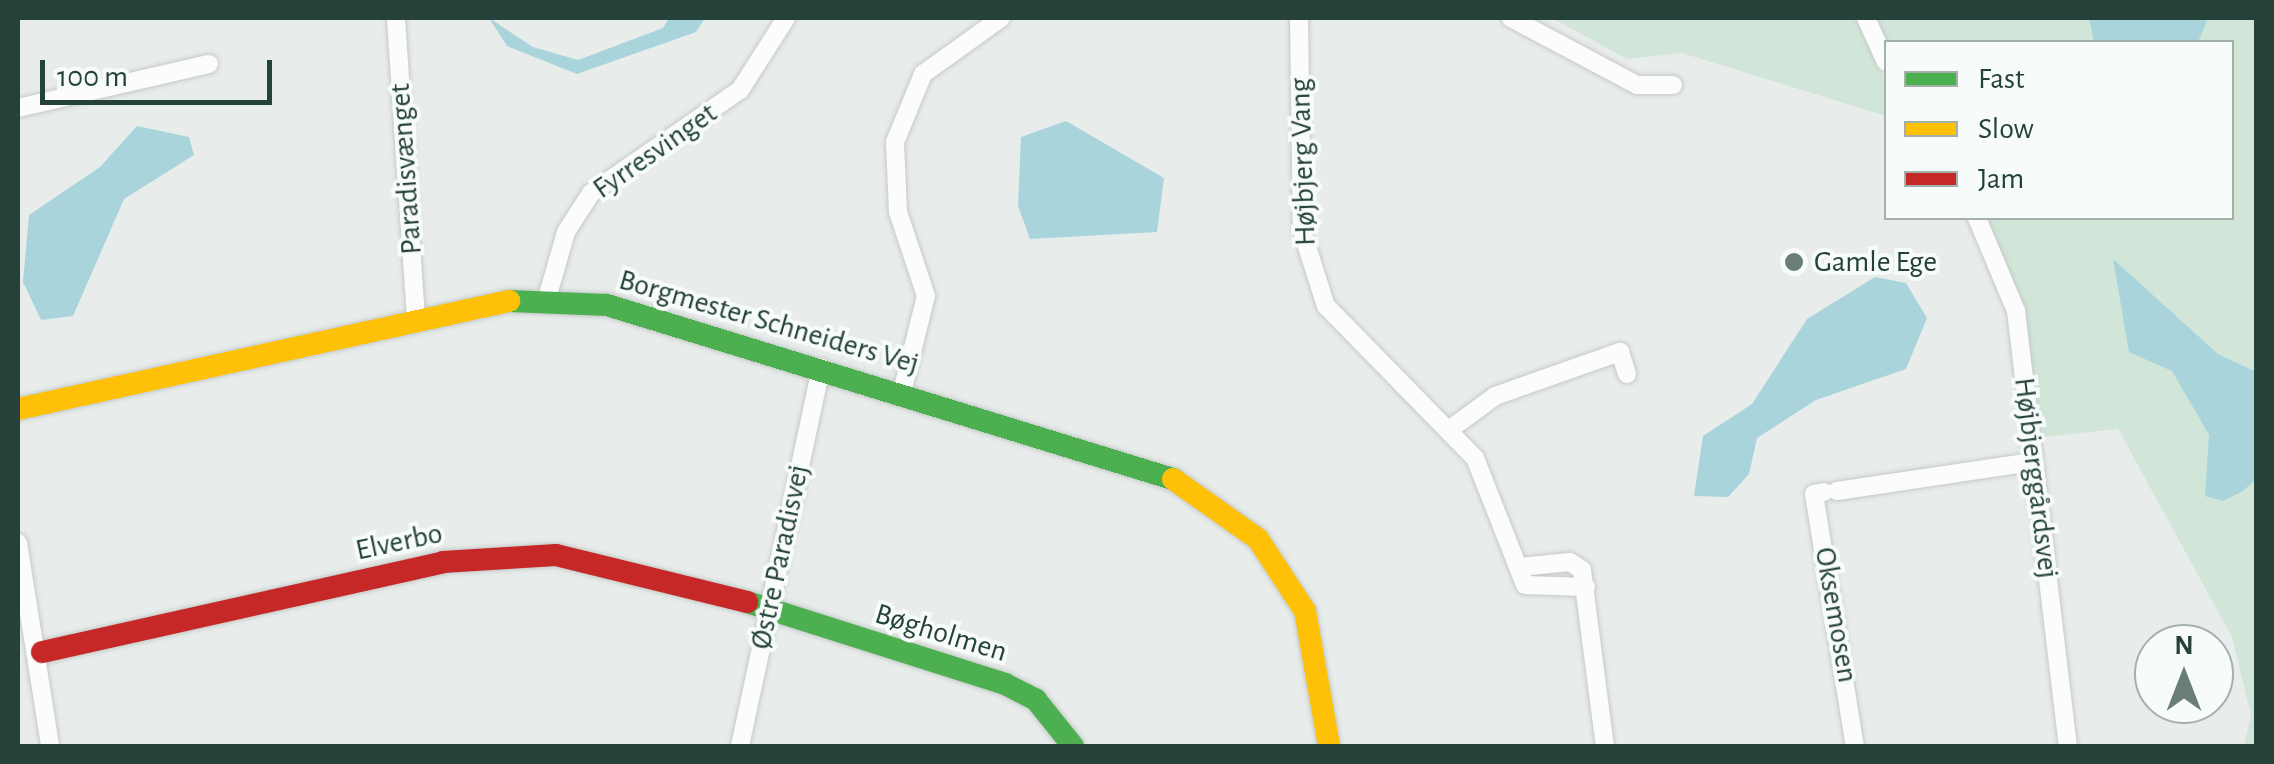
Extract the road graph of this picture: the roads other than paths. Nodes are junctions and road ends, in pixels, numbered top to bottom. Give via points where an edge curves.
1 (396, 18) edge
2 (786, 18) edge
3 (1001, 18) edge
4 (1299, 18) edge
5 (1511, 18) edge
6 (1866, 18) edge
7 (1884, 58) edge
8 (209, 64) dead end
9 (1673, 85) dead end
10 (18, 108) edge
11 (1977, 220) edge
12 (547, 298) junction
13 (416, 320) junction
14 (820, 368) junction
15 (1627, 374) dead end
16 (902, 392) junction
17 (18, 409) edge
18 (1453, 427) junction
19 (2031, 462) junction
20 (18, 543) edge
21 (768, 612) junction
22 (42, 652) junction
23 (50, 746) edge
24 (740, 746) edge
25 (1073, 746) edge
26 (1329, 746) edge
27 (1605, 746) edge
28 (1855, 746) edge
29 (2068, 746) edge

1 - 13 street, Paradisvænget
2 - 12 street, Fyrresvinget via 740,90 590,193 566,232
3 - 16 street via 934,62 900,125 891,177 926,296
4 - 18 street, Højbjerg Vang via 1308,270 1352,339
5 - 9 street via 1637,86
6 - 7 street
8 - 10 street
11 - 19 street, Højbjerggårdsvej via 2016,311
12 - 13 street, Borgmester Schneiders Vej
12 - 14 street, Borgmester Schneiders Vej via 607,305
13 - 17 street, Borgmester Schneiders Vej
14 - 16 street, Borgmester Schneiders Vej
14 - 21 street, Østre Paradisvej
15 - 18 street via 1620,352 1495,396
16 - 26 street, Borgmester Schneiders Vej via 1144,464 1224,507 1258,538 1304,611
18 - 27 street, Højbjerg Vang via 1504,514 1520,567 1536,590 1586,587
19 - 28 street, Oksemosen via 1814,494
19 - 29 street, Højbjerggårdsvej
20 - 22 street
21 - 22 street, Elverbo via 602,562 508,554
21 - 24 street, Østre Paradisvej
21 - 25 street, Bøgholmen via 1005,684 1036,700
22 - 23 street

